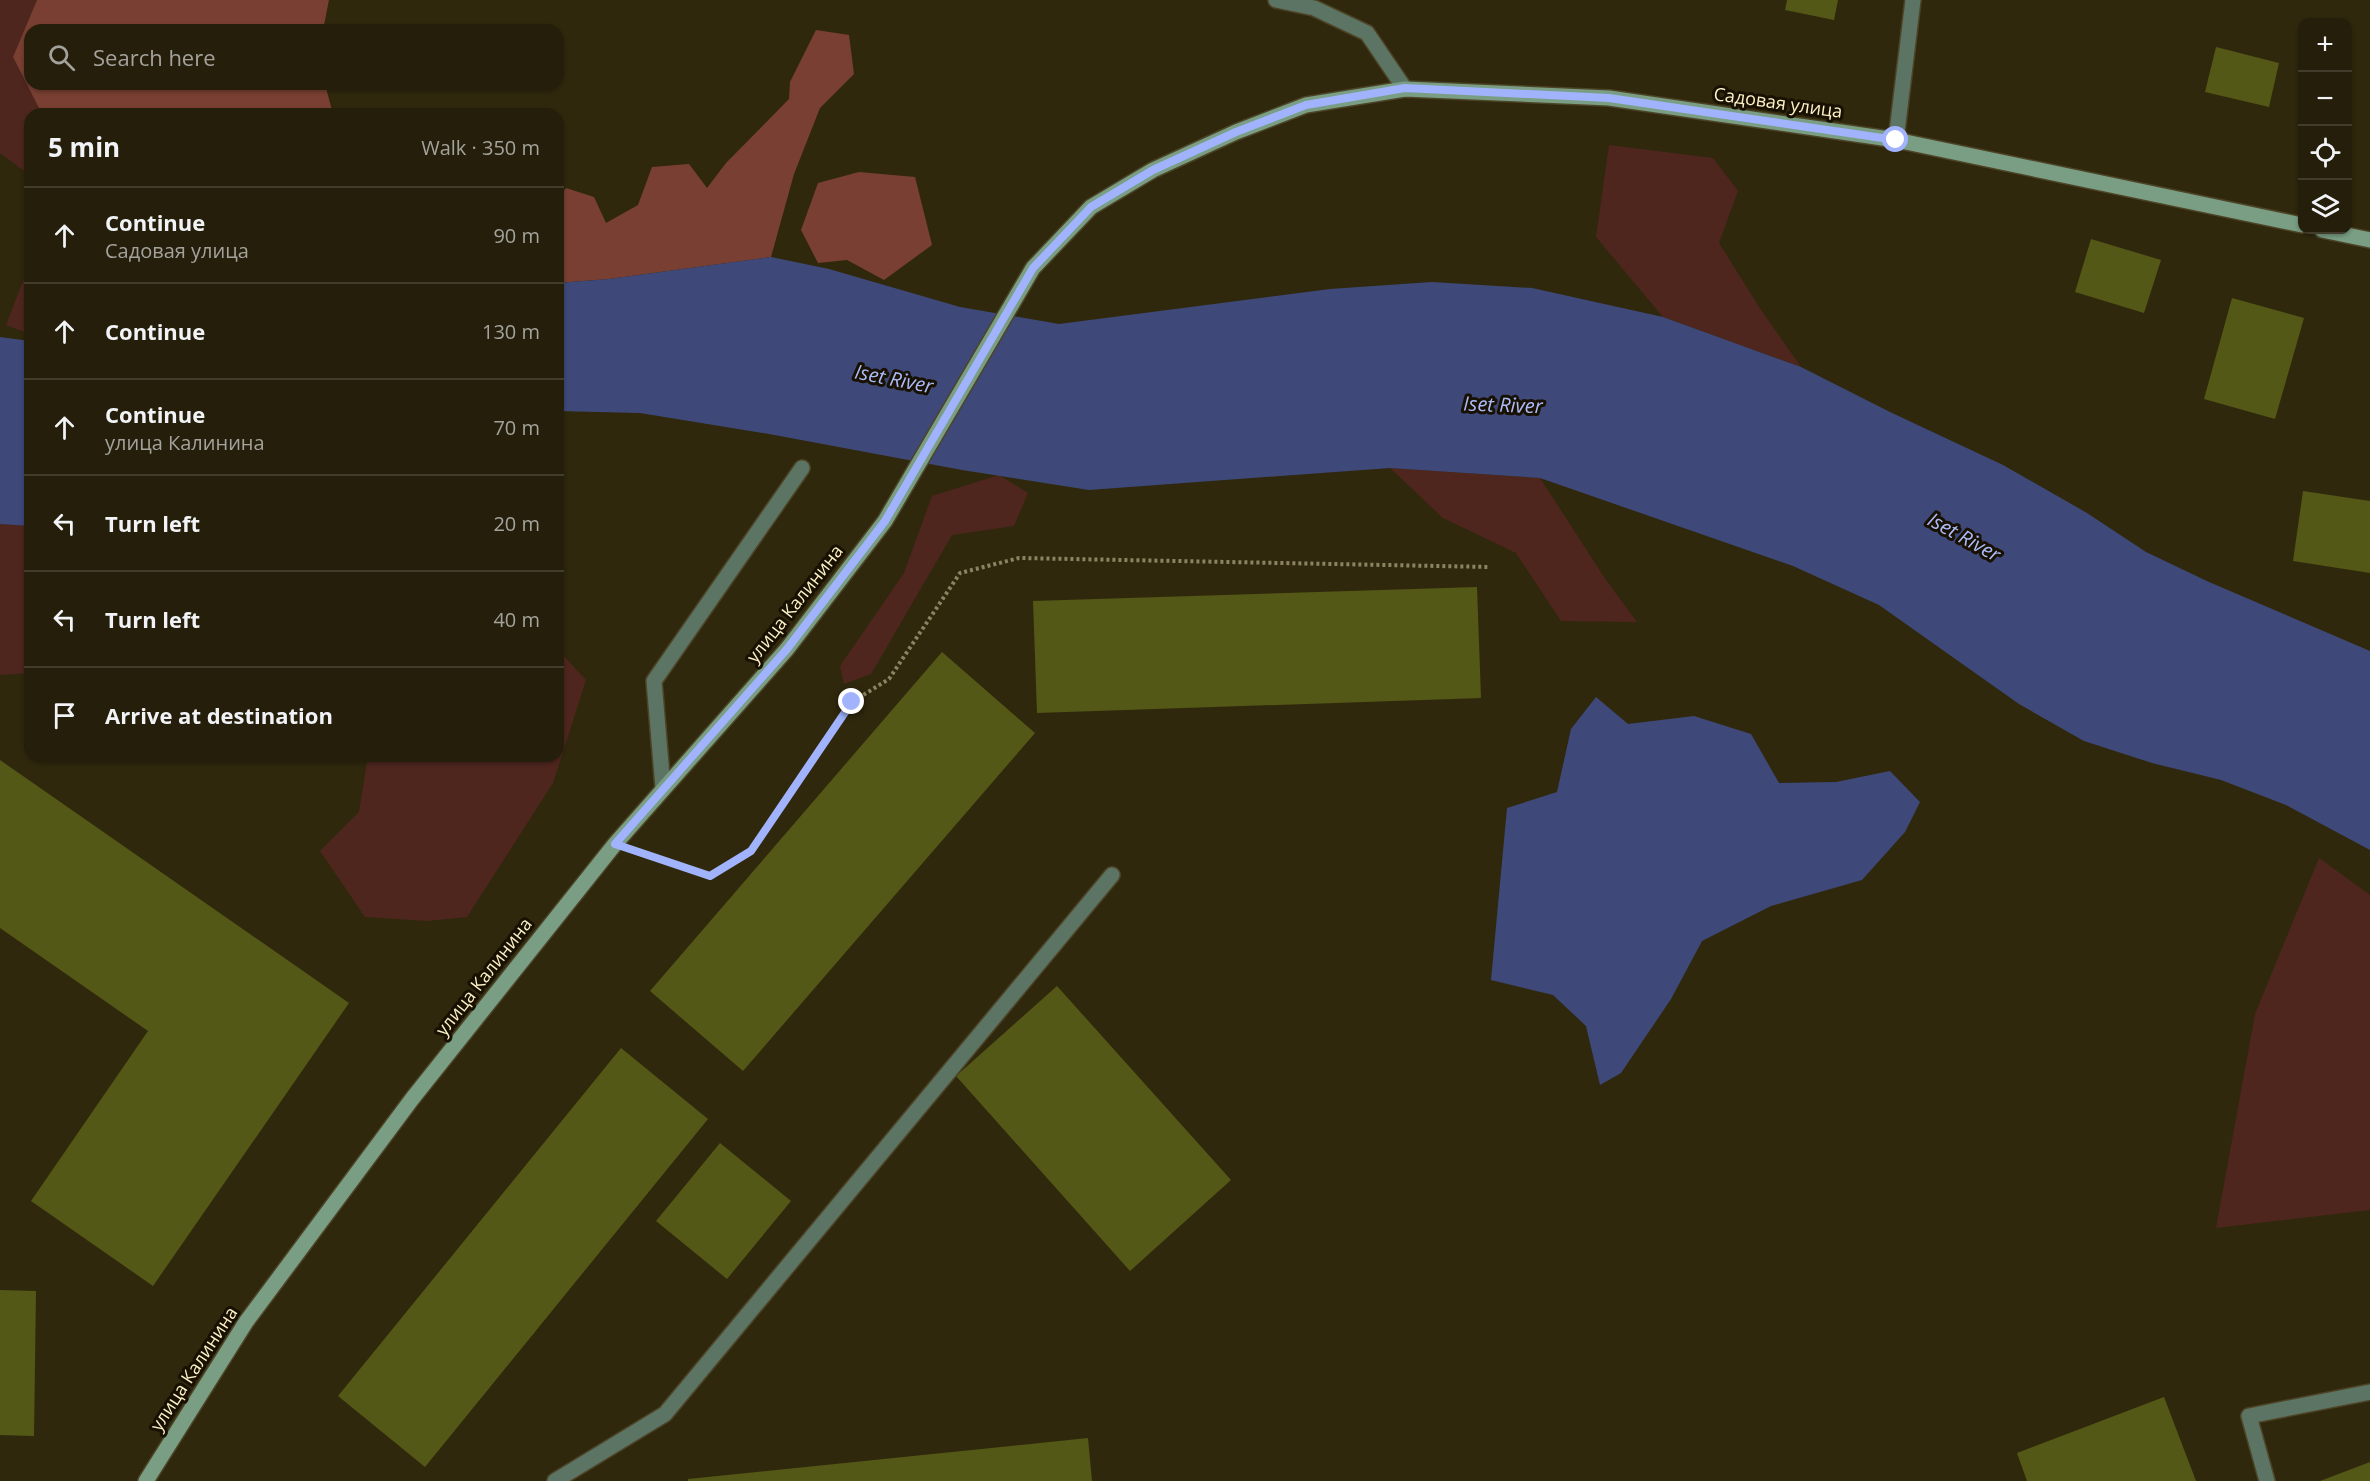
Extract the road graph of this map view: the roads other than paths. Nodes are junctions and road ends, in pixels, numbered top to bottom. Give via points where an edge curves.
1 (1276, 0) edge
2 (1913, 0) edge
3 (1405, 88) junction
4 (1896, 140) junction
5 (2298, 224) edge
6 (2341, 234) edge
7 (2370, 240) edge
8 (1033, 268) joint
9 (802, 468) dead end
10 (663, 788) junction
11 (1112, 875) dead end
12 (2370, 1392) edge
13 (146, 1481) edge
14 (555, 1481) edge
15 (2267, 1481) edge

1 - 3 street via 1314,8 1367,33
2 - 4 street
3 - 4 main road, Садовая улица via 1609,98
3 - 8 main road, Садовая улица via 1306,105 1153,170 1091,207
4 - 5 main road, Садовая улица
6 - 7 main road
8 - 10 main road, улица Калинина via 885,521 787,649
9 - 10 street via 654,681
10 - 13 main road, улица Калинина via 412,1099 246,1322
11 - 14 street via 665,1414
12 - 15 street via 2249,1416

